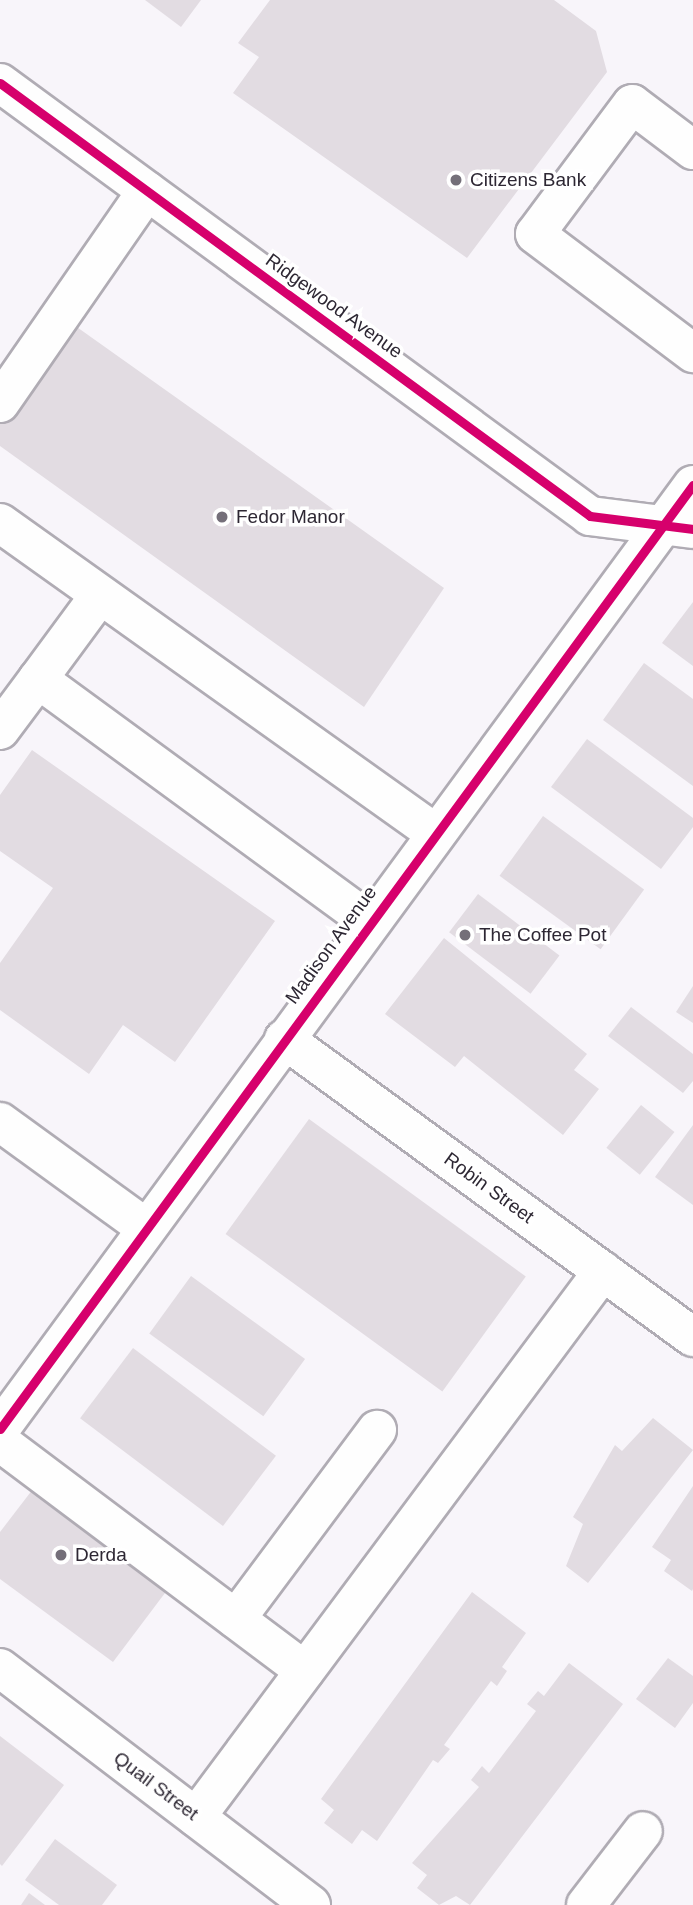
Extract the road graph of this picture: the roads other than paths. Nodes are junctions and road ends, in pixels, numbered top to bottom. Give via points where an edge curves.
1 (0, 83) edge
2 (693, 150) edge
3 (147, 191) junction
4 (693, 353) edge
5 (0, 403) edge
6 (693, 485) edge
7 (0, 523) edge
8 (677, 527) edge
9 (100, 594) junction
10 (38, 679) junction
11 (0, 730) edge
12 (435, 832) junction
13 (370, 922) junction
14 (285, 1039) junction
15 (0, 1122) edge
16 (146, 1228) junction
17 (603, 1271) junction
18 (693, 1337) edge
19 (0, 1429) edge
20 (377, 1430) dead end
21 (0, 1442) edge
22 (236, 1619) junction
23 (0, 1668) edge
24 (305, 1671) junction
25 (196, 1817) junction
26 (643, 1831) dead end
27 (311, 1905) edge
28 (586, 1905) edge

1 - 3 street, Ridgewood Avenue
2 - 4 street via 632,104 535,234
3 - 5 street
3 - 8 street, Ridgewood Avenue via 590,516
6 - 8 street, Madison Avenue
7 - 9 street
8 - 12 street, Madison Avenue
9 - 10 street
9 - 12 street
10 - 11 street
10 - 13 street
12 - 13 street, Madison Avenue
13 - 14 street, Madison Avenue
14 - 16 street, Madison Avenue
14 - 17 street, Robin Street
15 - 16 street
16 - 19 street, Madison Avenue
17 - 18 street, Robin Street
17 - 24 street
20 - 22 street
21 - 22 street
22 - 24 street
23 - 25 street, Quail Street
24 - 25 street
25 - 27 street, Quail Street
26 - 28 street

